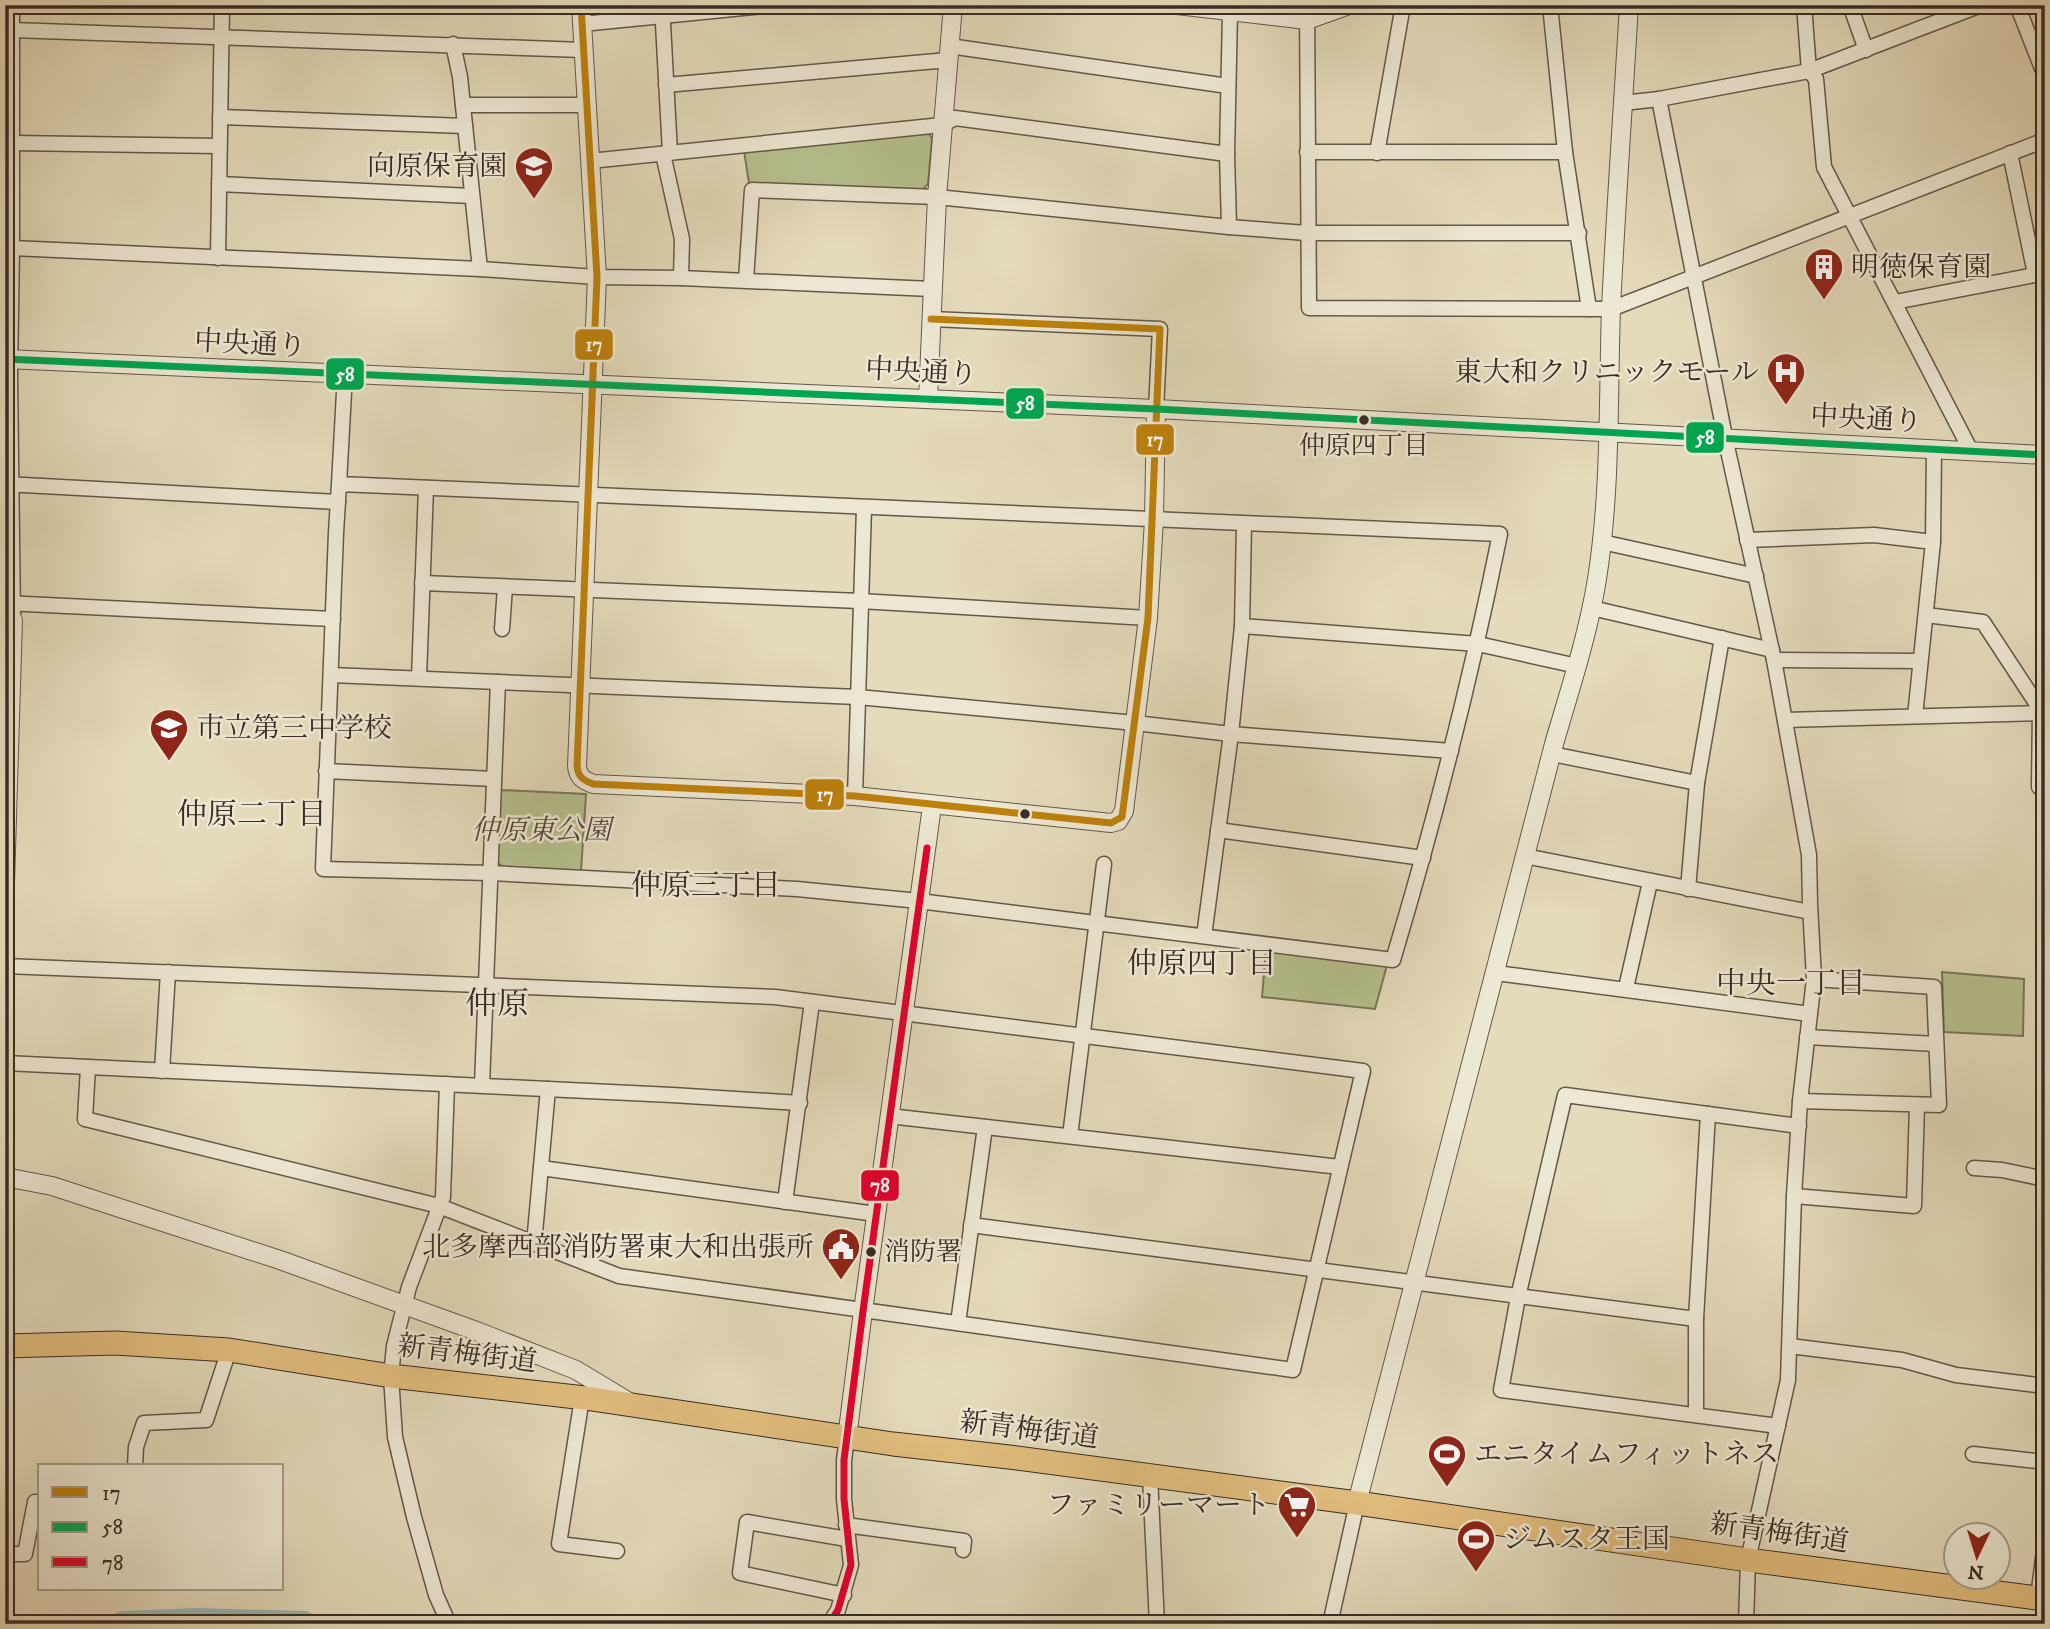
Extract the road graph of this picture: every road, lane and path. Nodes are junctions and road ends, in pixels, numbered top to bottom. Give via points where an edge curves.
1 (12, 5) edge
2 (222, 5) edge
3 (581, 5) edge
4 (775, 5) edge
5 (953, 5) edge
6 (1177, 5) edge
7 (1349, 5) edge
8 (1403, 5) edge
9 (1550, 5) edge
10 (1629, 5) edge
11 (1804, 5) edge
12 (1850, 5) edge
13 (1982, 5) edge
14 (2017, 5) edge
15 (662, 11) edge
16 (1230, 12) junction
17 (1307, 13) edge
18 (582, 24) junction
19 (12, 30) junction
20 (221, 37) junction
21 (453, 44) junction
22 (583, 50) junction
23 (1866, 50) junction
24 (949, 53) junction
25 (1809, 71) junction
26 (2045, 76) edge
27 (666, 85) junction
28 (1228, 86) junction
29 (1659, 99) junction
30 (1623, 103) junction
31 (463, 105) junction
32 (587, 105) junction
33 (220, 117) junction
34 (942, 125) junction
35 (465, 126) junction
36 (2045, 139) edge
37 (12, 143) junction
38 (219, 146) junction
39 (1307, 152) junction
40 (1565, 152) junction
41 (667, 153) junction
42 (1377, 153) junction
43 (2010, 153) junction
44 (1227, 154) junction
45 (590, 161) junction
46 (219, 184) junction
47 (472, 196) junction
48 (937, 197) junction
49 (1850, 215) junction
50 (1229, 228) junction
51 (1307, 233) junction
52 (1579, 233) junction
53 (12, 248) junction
54 (218, 258) junction
55 (480, 269) junction
56 (2040, 273) edge
57 (1694, 276) junction
58 (597, 278) junction
59 (681, 278) junction
60 (746, 281) junction
61 (932, 289) junction
62 (1895, 302) junction
63 (1590, 309) junction
64 (1611, 309) junction
65 (931, 319) junction
66 (8, 359) edge
67 (345, 374) junction
68 (592, 384) junction
69 (928, 399) junction
70 (1156, 409) junction
71 (1608, 432) junction
72 (1725, 437) junction
73 (1934, 449) junction
74 (1971, 451) junction
75 (2045, 455) edge
76 (339, 484) junction
77 (8, 485) edge
78 (426, 488) junction
79 (588, 496) junction
80 (338, 502) junction
81 (864, 508) junction
82 (1154, 520) junction
83 (1244, 524) junction
84 (1747, 540) junction
85 (1602, 542) junction
86 (1933, 542) junction
87 (1756, 576) junction
88 (422, 583) junction
89 (505, 587) junction
90 (585, 590) junction
91 (860, 601) junction
92 (10, 608) edge
93 (1591, 608) junction
94 (1926, 615) junction
95 (1148, 618) junction
96 (332, 619) junction
97 (1242, 626) junction
98 (502, 629) dead end
99 (1722, 638) junction
100 (1478, 644) junction
101 (1773, 655) junction
102 (1920, 661) junction
103 (1577, 666) junction
104 (331, 675) junction
105 (419, 678) junction
106 (498, 682) junction
107 (580, 684) junction
108 (858, 697) junction
109 (2040, 713) junction
110 (1915, 716) junction
111 (1785, 720) junction
112 (1136, 723) junction
113 (1231, 734) junction
114 (1451, 751) junction
115 (1552, 754) junction
116 (326, 771) junction
117 (494, 779) junction
118 (1697, 783) junction
119 (2045, 787) edge
120 (855, 796) junction
121 (932, 806) junction
122 (1219, 830) junction
123 (1525, 856) junction
124 (1423, 858) junction
125 (6, 860) edge
126 (1104, 864) dead end
127 (490, 873) junction
128 (1650, 882) junction
129 (5, 883) edge
130 (1688, 889) junction
131 (919, 901) junction
132 (1810, 912) junction
133 (1097, 924) junction
134 (1204, 936) junction
135 (5, 966) edge
136 (168, 972) junction
137 (1496, 973) junction
138 (1814, 979) junction
139 (485, 986) junction
140 (1626, 988) junction
141 (812, 1002) junction
142 (904, 1014) junction
143 (1810, 1014) junction
144 (1083, 1035) junction
145 (1807, 1037) junction
146 (1936, 1044) junction
147 (5, 1063) edge
148 (88, 1067) junction
149 (162, 1071) junction
150 (447, 1084) junction
151 (482, 1086) junction
152 (548, 1089) junction
153 (1800, 1101) junction
154 (800, 1103) junction
155 (1917, 1105) junction
156 (1708, 1114) junction
157 (889, 1116) junction
158 (1799, 1126) junction
159 (985, 1127) junction
160 (1070, 1136) junction
161 (1339, 1167) junction
162 (541, 1168) junction
163 (1973, 1168) dead end
164 (5, 1177) edge
165 (2045, 1179) edge
166 (1794, 1196) junction
167 (785, 1202) junction
168 (439, 1206) junction
169 (876, 1214) junction
170 (971, 1225) junction
171 (534, 1244) junction
172 (1316, 1270) junction
173 (1414, 1283) junction
174 (1518, 1297) junction
175 (406, 1306) junction
176 (863, 1311) junction
177 (1696, 1319) junction
178 (958, 1323) junction
179 (5, 1346) edge
180 (1790, 1346) junction
181 (229, 1350) junction
182 (391, 1376) junction
183 (2045, 1386) edge
184 (582, 1398) junction
185 (635, 1405) junction
186 (1696, 1415) junction
187 (1778, 1426) junction
188 (848, 1438) junction
189 (1973, 1454) dead end
190 (2045, 1462) edge
191 (135, 1464) edge
192 (1150, 1476) junction
193 (38, 1502) edge
194 (1357, 1503) junction
195 (847, 1532) junction
196 (2045, 1542) edge
197 (963, 1550) dead end
198 (617, 1551) dead end
199 (5, 1555) edge
200 (1748, 1560) junction
201 (844, 1595) junction
202 (2041, 1598) edge
203 (449, 1624) edge
204 (829, 1624) edge
205 (1157, 1624) edge
206 (1330, 1624) edge
207 (1746, 1624) edge

1 - 19 street
2 - 20 street
3 - 18 street
4 - 15 street
5 - 24 street
6 - 16 street
7 - 17 street
8 - 42 street
9 - 40 street
10 - 30 street
11 - 25 street
12 - 23 street
13 - 23 street
14 - 26 street
15 - 18 street
15 - 27 street
16 - 17 street
16 - 28 street
17 - 39 street
18 - 22 street
19 - 20 street
19 - 37 street
20 - 21 street
20 - 33 street
21 - 22 street
21 - 31 street
22 - 32 street
23 - 25 street
24 - 27 street
24 - 28 street
24 - 34 street
25 - 29 street
25 - 49 street via 1816,79 1824,167
27 - 41 street
28 - 44 street
29 - 30 street
29 - 57 street
30 - 64 street
31 - 32 street
31 - 35 street
32 - 45 street
33 - 35 street
33 - 38 street
34 - 41 street
34 - 44 street via 955,118
34 - 48 street
35 - 47 street
36 - 43 street
37 - 38 street
37 - 53 street
38 - 46 street
39 - 42 street
39 - 51 street
40 - 42 street
40 - 52 street
41 - 45 street
41 - 59 street via 682,239
43 - 49 street
43 - 56 street
44 - 50 street
45 - 58 street
46 - 47 street
46 - 54 street
47 - 55 street
48 - 50 street
48 - 60 street via 752,190
48 - 61 street
49 - 57 street
49 - 62 street
50 - 51 street
51 - 52 street
51 - 63 street via 1308,307
52 - 63 street
53 - 54 street
53 - 66 street
54 - 55 street
55 - 58 street
56 - 62 street
57 - 64 street
57 - 72 street
58 - 59 street
58 - 68 street
59 - 60 street
60 - 61 street
61 - 65 street
62 - 74 street
63 - 64 street
64 - 71 street
65 - 69 street
65 - 70 street via 1160,329
66 - 67 street, 中央通り
66 - 77 street
67 - 68 street, 中央通り
67 - 76 street
68 - 69 street, 中央通り
68 - 79 street
69 - 70 street, 中央通り
70 - 71 street, 中央通り
70 - 82 street
71 - 72 street, 中央通り
71 - 85 street
72 - 73 street, 中央通り
72 - 84 street
73 - 74 street, 中央通り
73 - 86 street
74 - 75 street, 中央通り
76 - 78 street
76 - 80 street
77 - 80 street
77 - 92 street
78 - 79 street
78 - 88 street
79 - 81 street
79 - 90 street
80 - 96 street
81 - 82 street
81 - 91 street
82 - 83 street
82 - 95 street
83 - 97 street
83 - 100 street via 1500,534
84 - 86 street via 1874,536
84 - 87 street
85 - 87 street
85 - 93 street
86 - 94 street
87 - 101 street
88 - 89 street
88 - 105 street
89 - 90 street
89 - 98 street
90 - 91 street
90 - 107 street
91 - 95 street
91 - 108 street
92 - 96 street
92 - 125 street
93 - 99 street
93 - 103 street
94 - 102 street
94 - 109 street via 1983,622
95 - 112 street
96 - 104 street
97 - 100 street
97 - 113 street
99 - 101 street
99 - 118 street
100 - 103 street
100 - 114 street
101 - 102 street
101 - 111 street
102 - 110 street
103 - 115 street
104 - 105 street
104 - 116 street
105 - 106 street
106 - 107 street
106 - 117 street
107 - 108 street
107 - 120 street via 576,766 583,781
108 - 112 street
108 - 120 street
109 - 110 street
109 - 119 street via 2039,787
110 - 111 street
111 - 132 street via 1809,855
112 - 113 street
112 - 121 street via 1124,811 1118,821
113 - 114 street
113 - 122 street
114 - 124 street
115 - 118 street
115 - 123 street
116 - 117 street
116 - 127 street via 323,869
117 - 127 street
118 - 130 street
120 - 121 street
121 - 131 street
122 - 124 street
122 - 134 street
123 - 128 street
123 - 137 street
124 - 134 street via 1393,960
125 - 129 street
126 - 133 street
127 - 131 street via 797,889
127 - 139 street
128 - 130 street
128 - 140 street
130 - 132 street
131 - 133 street
131 - 142 street
132 - 138 street
133 - 134 street
133 - 144 street
135 - 136 street
136 - 139 street
136 - 149 street
137 - 140 street
137 - 173 street
138 - 143 street
138 - 146 street via 1934,987
139 - 141 street
139 - 151 street
140 - 143 street
141 - 142 street
141 - 154 street
142 - 144 street
142 - 157 street
143 - 145 street
144 - 160 street
144 - 161 street via 1363,1071
145 - 146 street
145 - 153 street
146 - 155 street via 1939,1105
147 - 148 street
148 - 149 street
148 - 168 street via 85,1119
149 - 150 street
150 - 151 street
150 - 168 street
151 - 152 street
152 - 154 street
152 - 162 street
153 - 155 street
153 - 158 street
154 - 167 street
155 - 166 street via 1914,1206
156 - 158 street
156 - 174 street via 1565,1095
156 - 177 street
157 - 159 street
157 - 169 street
158 - 166 street
159 - 160 street
159 - 170 street
160 - 161 street
161 - 172 street
162 - 167 street
162 - 171 street
163 - 165 street
164 - 175 street via 52,1186
166 - 180 street
167 - 169 street
168 - 171 street
168 - 175 street
169 - 176 street
170 - 172 street
170 - 178 street
171 - 176 street via 620,1276
172 - 173 street
172 - 178 street via 1293,1370
173 - 174 street
173 - 194 street
174 - 177 street
174 - 186 street via 1501,1390
175 - 182 street
175 - 185 street via 576,1370
176 - 178 street
176 - 188 street
177 - 186 street
179 - 181 main road, 新青梅街道 via 116,1343
180 - 183 street via 1902,1360 1955,1375
180 - 187 street
181 - 182 main road, 新青梅街道
181 - 191 street via 206,1420 144,1423
182 - 184 main road, 新青梅街道
182 - 203 street via 396,1437 414,1517
184 - 185 main road, 新青梅街道
184 - 198 street via 559,1544
185 - 188 main road, 新青梅街道
186 - 187 street
187 - 200 street
188 - 192 main road, 新青梅街道
188 - 195 street via 844,1460
189 - 190 street
192 - 194 main road, 新青梅街道
192 - 205 street
193 - 199 street via 25,1553
194 - 200 main road, 新青梅街道
194 - 206 street
195 - 197 street via 964,1541
195 - 201 street via 852,1565
195 - 201 street via 747,1522 740,1573
196 - 202 street
200 - 202 main road, 新青梅街道
200 - 207 street
201 - 204 street

